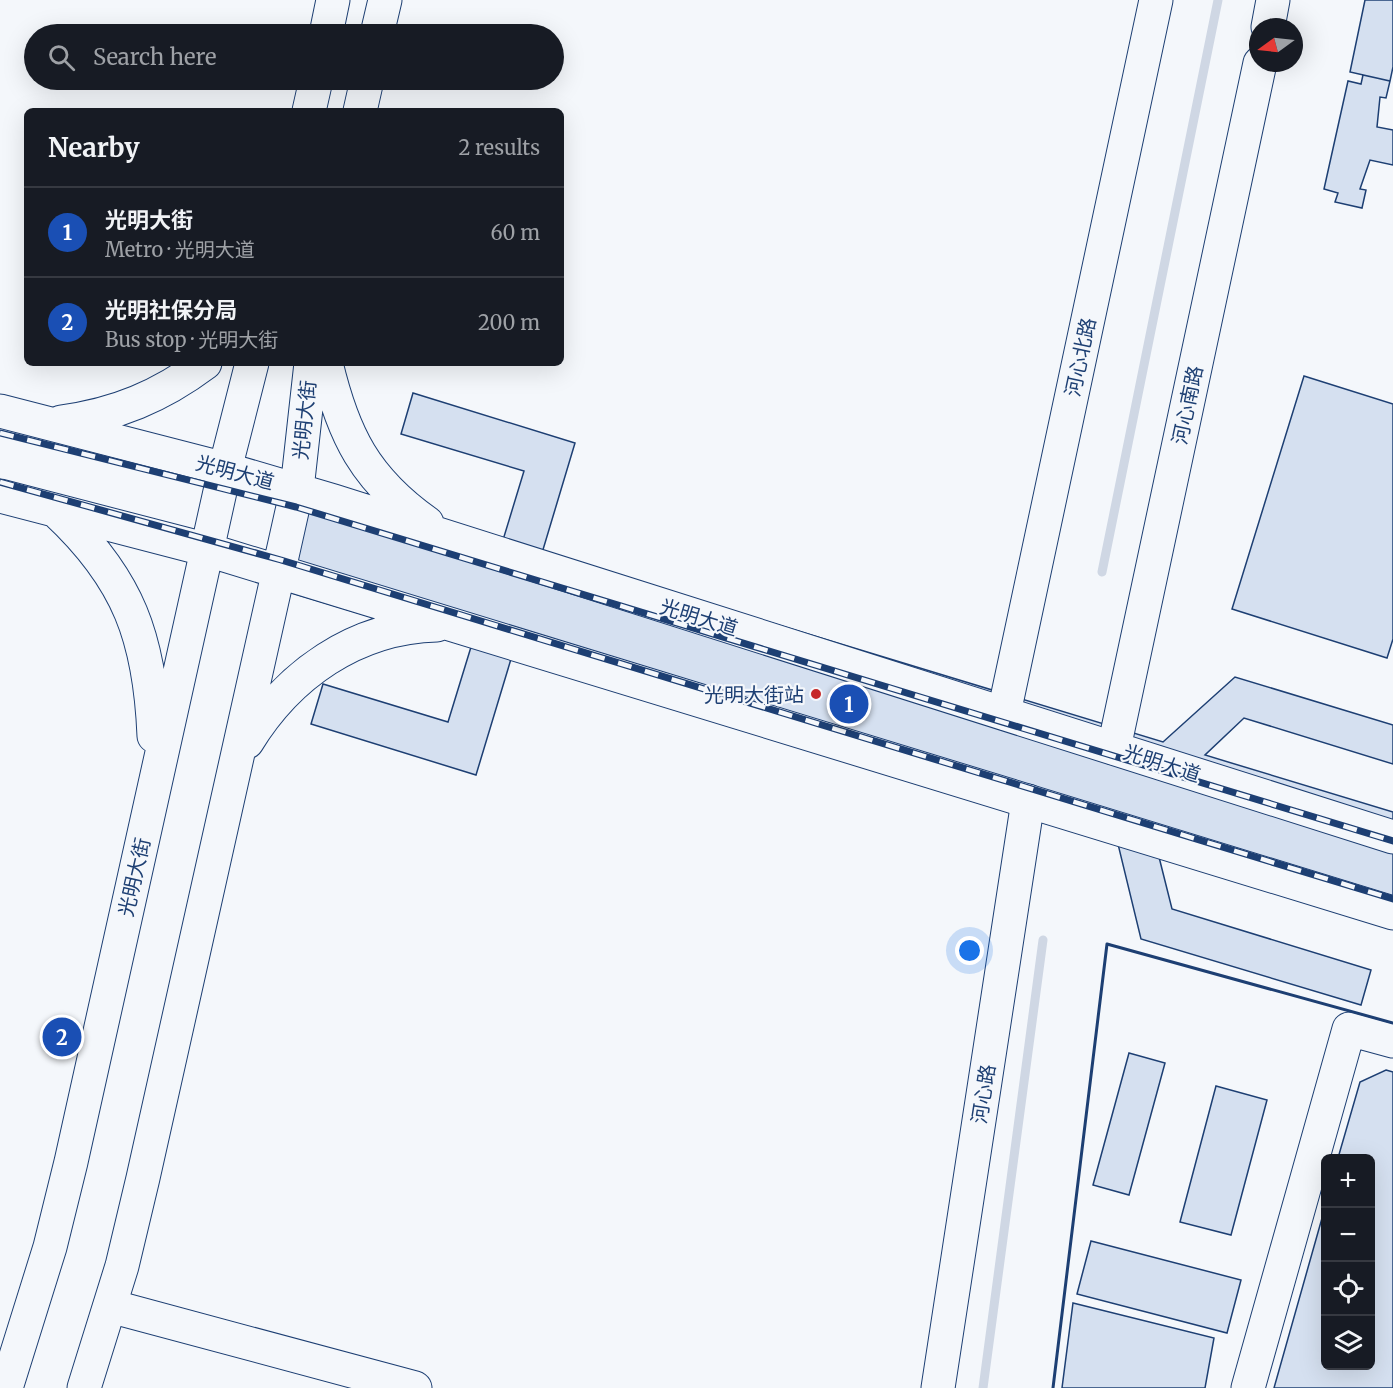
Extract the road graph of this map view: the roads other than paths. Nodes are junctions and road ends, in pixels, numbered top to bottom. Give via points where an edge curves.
1 (333, 0) edge
2 (385, 0) edge
3 (1156, 0) edge
4 (1273, 0) edge
5 (1270, 18) edge
6 (328, 24) edge
7 (379, 24) edge
8 (1258, 72) edge
9 (314, 90) edge
10 (365, 90) edge
11 (310, 108) edge
12 (361, 108) edge
13 (201, 366) edge
14 (251, 366) edge
15 (311, 366) edge
16 (327, 366) edge
17 (0, 411) edge
18 (50, 423) junction
19 (225, 469) junction
20 (297, 489) junction
21 (0, 496) edge
22 (54, 510) junction
23 (445, 537) junction
24 (208, 550) junction
25 (278, 572) junction
26 (453, 625) junction
27 (1004, 713) junction
28 (1114, 748) junction
29 (233, 771) junction
30 (157, 775) junction
31 (1028, 801) junction
32 (1393, 837) edge
33 (1393, 913) edge
34 (1393, 1041) edge
35 (110, 1306) junction
36 (6, 1388) edge
37 (84, 1388) edge
38 (415, 1388) edge
39 (938, 1388) edge
40 (1248, 1388) edge

1 - 6 main road
2 - 7 main road
3 - 27 main road, 河心北路
4 - 5 main road
8 - 28 main road, 河心南路
9 - 11 main road
10 - 12 main road
13 - 18 main road via 150,398 118,411
14 - 19 main road, 光明大街
15 - 20 main road, 光明大街
16 - 23 main road via 337,408 355,448 377,480 405,508
17 - 18 main road, 光明大道
18 - 19 main road, 光明大道
19 - 20 main road, 光明大道
19 - 24 main road, 光明大街
20 - 23 main road, 光明大道
20 - 25 main road, 光明大街
21 - 22 main road
22 - 24 main road
22 - 30 main road via 98,556 116,582 138,630 152,692
23 - 27 main road, 光明大道
24 - 25 main road
24 - 30 main road, 光明大街
25 - 26 main road
25 - 29 main road, 光明大街
26 - 29 main road via 425,625 370,637 320,662 277,699 255,729
26 - 31 main road
27 - 28 main road, 光明大道
28 - 32 main road, 光明大道
29 - 35 main road, 光明大街 via 143,1178
30 - 36 main road, 光明大街 via 50,1247
31 - 33 main road
31 - 39 main road, 河心路
34 - 40 main road via 1349,1029
35 - 37 main road, 光明大街
35 - 38 main road

